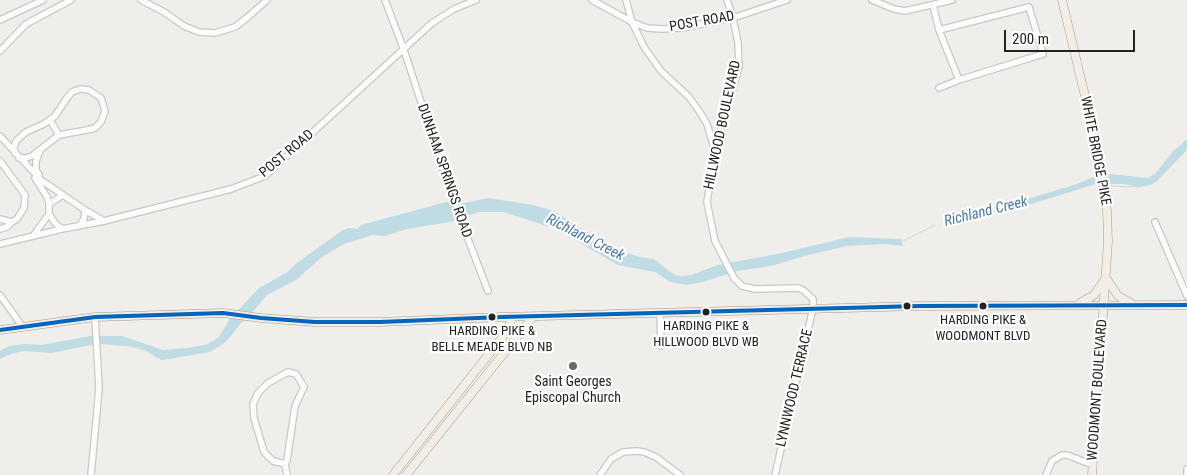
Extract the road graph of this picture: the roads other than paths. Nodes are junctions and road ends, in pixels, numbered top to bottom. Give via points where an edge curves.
1 (44, 0) edge
2 (71, 0) edge
3 (141, 0) edge
4 (267, 0) edge
5 (384, 0) edge
6 (476, 0) edge
7 (592, 0) edge
8 (626, 0) edge
9 (727, 0) edge
10 (786, 0) edge
11 (872, 0) edge
12 (952, 0) edge
13 (1062, 0) edge
14 (933, 5) junction
15 (733, 18) junction
16 (0, 20) edge
17 (632, 22) junction
18 (939, 30) junction
19 (404, 50) junction
20 (0, 51) edge
21 (959, 80) junction
22 (939, 88) dead end
23 (50, 120) junction
24 (59, 135) junction
25 (1, 137) edge
26 (16, 140) junction
27 (6, 144) junction
28 (0, 149) edge
29 (40, 151) junction
30 (715, 151) junction
31 (17, 155) junction
32 (0, 161) edge
33 (27, 167) junction
34 (41, 180) junction
35 (63, 195) junction
36 (49, 204) junction
37 (85, 210) junction
38 (50, 214) junction
39 (0, 219) edge
40 (104, 221) junction
41 (12, 222) junction
42 (1155, 222) dead end
43 (79, 226) junction
44 (0, 229) edge
45 (62, 229) junction
46 (32, 237) junction
47 (0, 244) edge
48 (1106, 277) junction
49 (488, 291) dead end
50 (0, 294) edge
51 (1187, 296) edge
52 (1076, 304) junction
53 (1104, 304) junction
54 (1137, 305) junction
55 (1187, 305) edge
56 (813, 308) junction
57 (660, 313) junction
58 (95, 316) junction
59 (512, 317) junction
60 (533, 317) junction
61 (22, 326) junction
62 (0, 330) edge
63 (661, 346) dead end
64 (484, 360) junction
65 (492, 367) junction
66 (460, 390) junction
67 (468, 397) junction
68 (425, 435) junction
69 (433, 441) junction
70 (285, 464) junction
71 (1093, 465) junction
72 (1187, 469) edge
73 (91, 475) edge
74 (287, 475) edge
75 (393, 475) edge
76 (406, 475) edge
77 (600, 475) edge
78 (680, 475) edge
79 (775, 475) edge
80 (1046, 475) edge
81 (1092, 475) edge
82 (1187, 475) edge

1 - 16 street
2 - 20 street via 26,24
3 - 4 street via 184,26 199,32 215,33 235,27
5 - 19 street, DUNHAM SPRINGS ROAD
6 - 19 street, POST ROAD via 432,23
7 - 17 street, POST ROAD
8 - 17 street
9 - 15 street, HILLWOOD BOULEVARD
10 - 15 street, POST ROAD
11 - 14 street via 901,10
12 - 14 street
13 - 48 main road, WHITE BRIDGE PIKE via 1097,146 1107,211
14 - 18 street
15 - 17 street, POST ROAD via 662,29
15 - 30 street, HILLWOOD BOULEVARD via 739,67
17 - 30 street via 661,71 699,111 707,124
18 - 21 street
18 - 21 street via 1029,7 1043,54
19 - 40 street, POST ROAD via 265,176 231,189
19 - 49 street, DUNHAM SPRINGS ROAD via 453,200
21 - 22 street
23 - 24 street
23 - 24 street via 76,90 89,90 101,98 105,111 95,128
23 - 26 street
24 - 29 street
25 - 26 street
25 - 27 street
26 - 31 street
27 - 28 street
27 - 31 street
29 - 31 street via 26,158
29 - 34 street via 36,170
30 - 56 street, HILLWOOD BOULEVARD via 706,202 715,241 733,276 738,283 749,288 798,288 813,298
31 - 33 street
32 - 41 street via 25,195 24,208
33 - 34 street
33 - 36 street
34 - 35 street
35 - 36 street
35 - 37 street
36 - 38 street
37 - 40 street
37 - 43 street
38 - 45 street
38 - 46 street
39 - 41 street
40 - 43 street, POST ROAD
41 - 44 street
42 - 51 street
43 - 45 street, POST ROAD
45 - 46 street, POST ROAD
46 - 47 street, POST ROAD
48 - 52 main road via 1094,295
48 - 53 main road, WHITE BRIDGE PIKE
48 - 54 main road via 1118,296
50 - 61 street
52 - 53 main road
52 - 56 main road
53 - 54 main road
53 - 71 main road, WOODMONT BOULEVARD
54 - 55 main road
56 - 57 main road
56 - 79 street, LYNNWOOD TERRACE
57 - 60 main road
57 - 63 street
58 - 59 main road via 223,314 315,322
58 - 61 main road
58 - 73 street via 99,388
59 - 60 main road
59 - 64 main road via 505,333
60 - 65 main road
61 - 62 main road
64 - 65 main road
64 - 66 main road
65 - 67 main road
66 - 67 main road
66 - 68 main road
67 - 69 main road
68 - 69 main road
68 - 75 main road
69 - 76 main road
70 - 70 street via 295,406 304,387 292,372 268,383 253,404 264,452 273,461
70 - 74 street
71 - 80 street via 1062,455 1052,461
71 - 81 main road, WOODMONT BOULEVARD
72 - 82 street
77 - 78 street via 611,459 623,452 644,452

